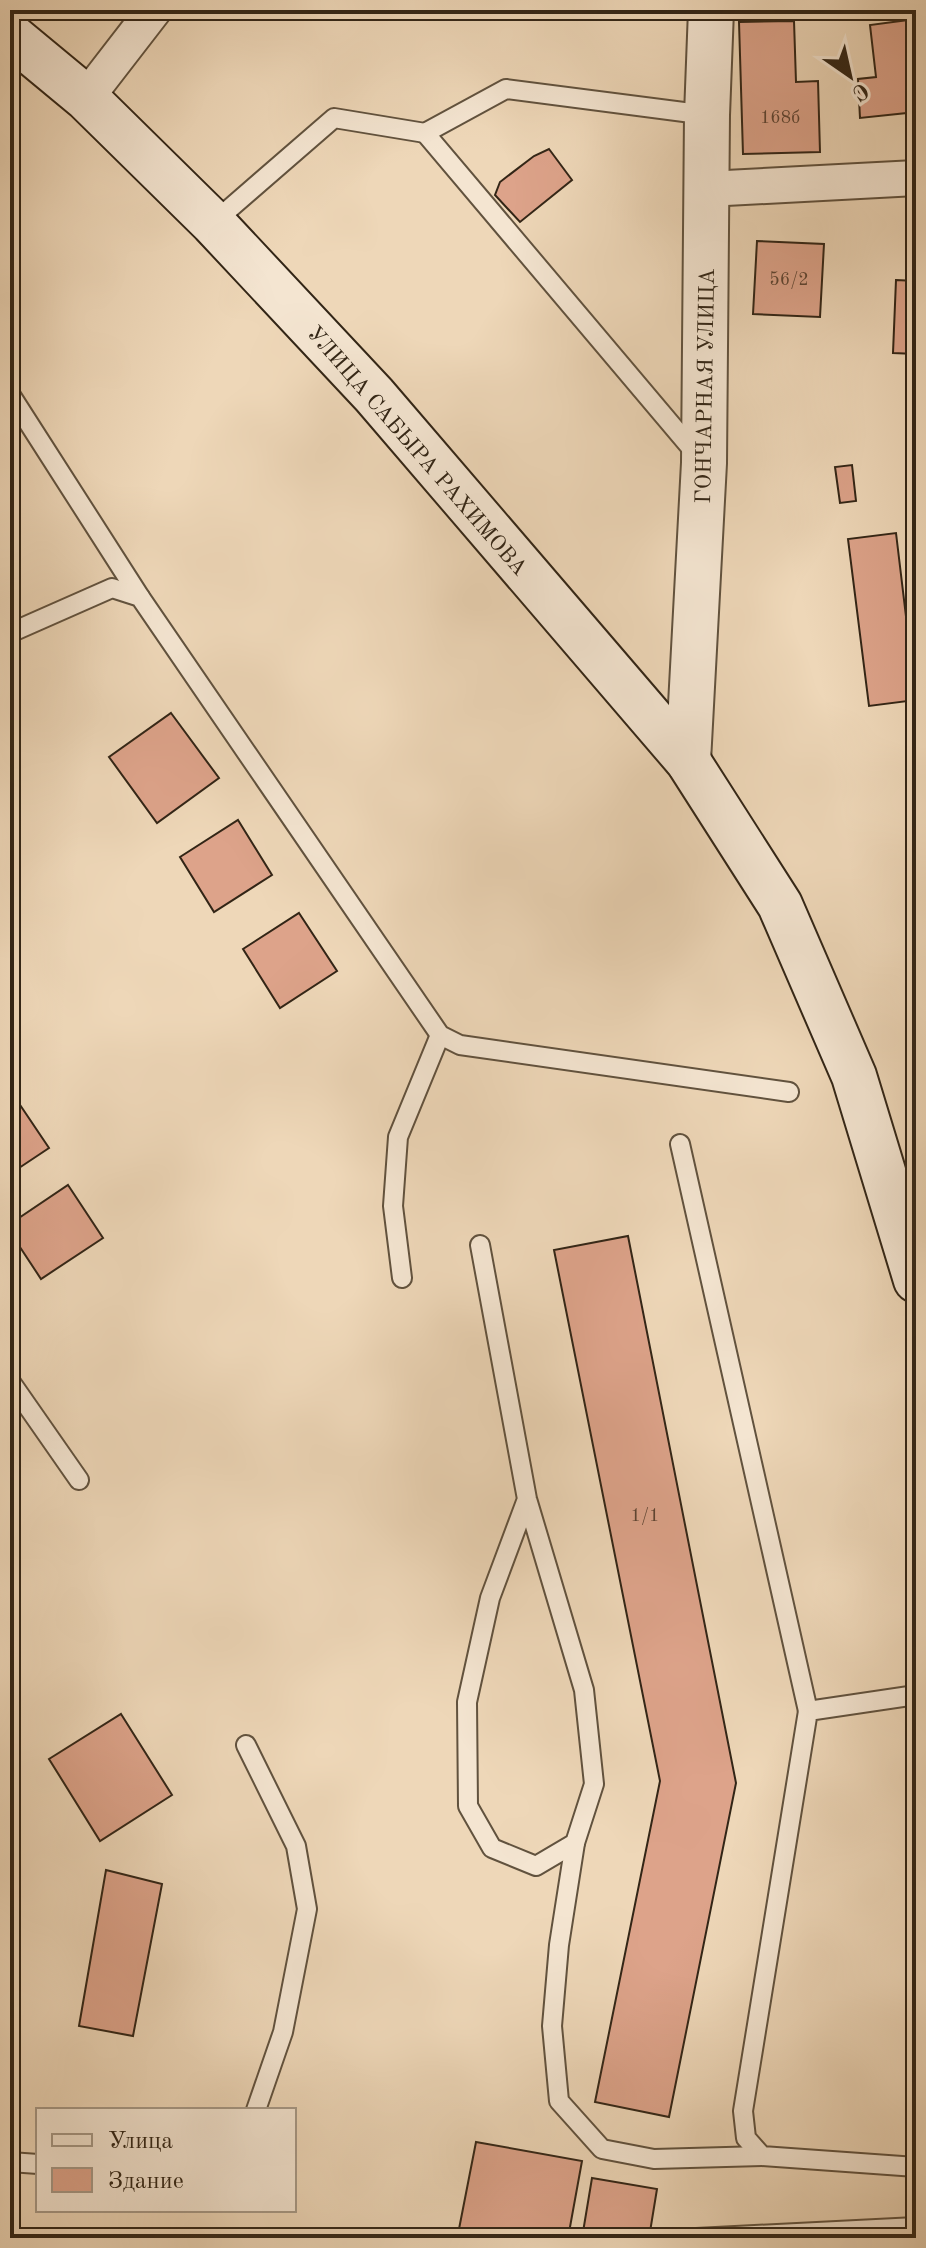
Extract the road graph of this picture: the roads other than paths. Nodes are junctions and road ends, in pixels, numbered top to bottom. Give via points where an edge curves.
1 (711, 10) edge
2 (149, 14) edge
3 (10, 35) edge
4 (86, 98) junction
5 (707, 115) junction
6 (425, 133) junction
7 (916, 178) edge
8 (707, 189) junction
9 (213, 223) junction
10 (10, 394) edge
11 (704, 463) junction
12 (140, 597) junction
13 (10, 633) edge
14 (688, 761) junction
15 (440, 1035) junction
16 (789, 1092) dead end
17 (680, 1144) dead end
18 (480, 1245) dead end
19 (402, 1278) dead end
20 (916, 1280) edge
21 (10, 1381) edge
22 (79, 1480) dead end
23 (527, 1499) junction
24 (916, 1695) edge
25 (808, 1711) junction
26 (246, 1745) dead end
27 (575, 1843) junction
28 (257, 2108) edge
29 (762, 2156) junction
30 (10, 2162) edge
31 (36, 2164) edge
32 (916, 2167) edge
33 (916, 2227) edge
34 (696, 2238) edge

1 - 5 main road, ГОНЧАРНАЯ УЛИЦА
2 - 4 street
3 - 4 main road, УЛИЦА САБЫРА РАХИМОВА
4 - 9 main road, УЛИЦА САБЫРА РАХИМОВА
5 - 6 lane via 506,89
5 - 8 main road, ГОНЧАРНАЯ УЛИЦА
6 - 9 lane via 334,118
6 - 11 lane
7 - 8 street
8 - 11 main road, ГОНЧАРНАЯ УЛИЦА
9 - 14 main road, УЛИЦА САБЫРА РАХИМОВА via 374,395
10 - 12 lane
11 - 14 main road, ГОНЧАРНАЯ УЛИЦА
12 - 13 lane via 112,588
12 - 15 lane
14 - 20 main road, УЛИЦА САБЫРА РАХИМОВА via 780,905 854,1076
15 - 16 lane via 460,1045
15 - 19 lane via 398,1137 393,1206
17 - 25 lane
18 - 23 lane
21 - 22 lane
23 - 27 lane via 584,1690 594,1784
23 - 27 lane via 490,1598 467,1702 468,1806 492,1848 536,1866
24 - 25 lane
25 - 29 lane via 743,2111 746,2138
26 - 28 lane via 296,1846 307,1909 283,2032
27 - 29 lane via 552,2026 559,2101 602,2149 654,2159
29 - 32 lane
30 - 31 lane
33 - 34 lane

